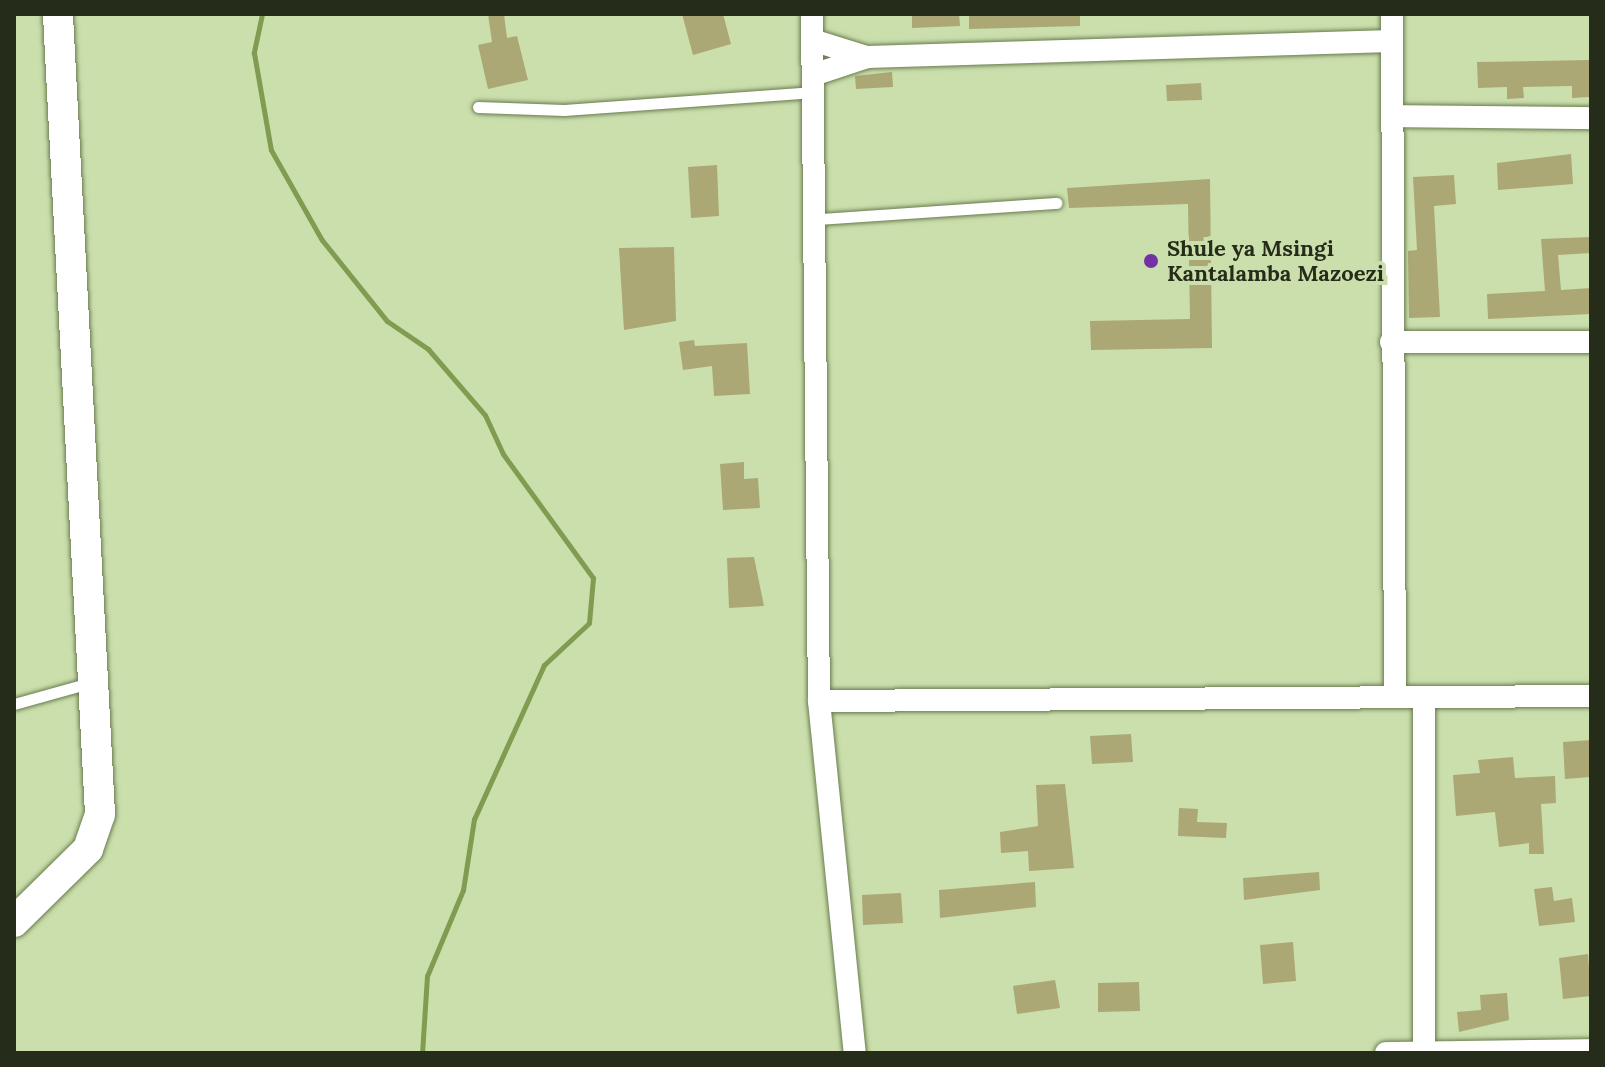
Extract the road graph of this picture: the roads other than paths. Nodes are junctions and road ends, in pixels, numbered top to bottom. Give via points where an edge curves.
1 (58, 14) edge
2 (812, 14) edge
3 (1392, 14) edge
4 (812, 40) junction
5 (1392, 41) junction
6 (867, 57) junction
7 (813, 83) junction
8 (478, 107) dead end
9 (1392, 116) junction
10 (1591, 118) edge
11 (1056, 203) dead end
12 (819, 219) junction
13 (1391, 342) junction
14 (1591, 342) edge
15 (97, 680) junction
16 (1591, 696) edge
17 (1395, 697) junction
18 (1424, 698) junction
19 (819, 701) junction
20 (14, 704) edge
21 (14, 922) edge
22 (1472, 1050) edge
23 (1591, 1050) edge
24 (1425, 1052) edge
25 (855, 1053) edge
26 (1386, 1053) edge

1 - 15 street
2 - 4 street
3 - 5 street
4 - 6 street
4 - 7 street
5 - 6 street
5 - 9 street
6 - 7 street
7 - 8 lane via 564,110
7 - 12 street
9 - 10 street
9 - 13 street
11 - 12 lane
12 - 19 street
13 - 14 street
13 - 17 street
15 - 20 lane
15 - 21 street via 96,826 88,849
16 - 18 street
17 - 18 street
17 - 19 street
18 - 24 street
19 - 25 street
22 - 23 street
22 - 24 street
24 - 26 street

